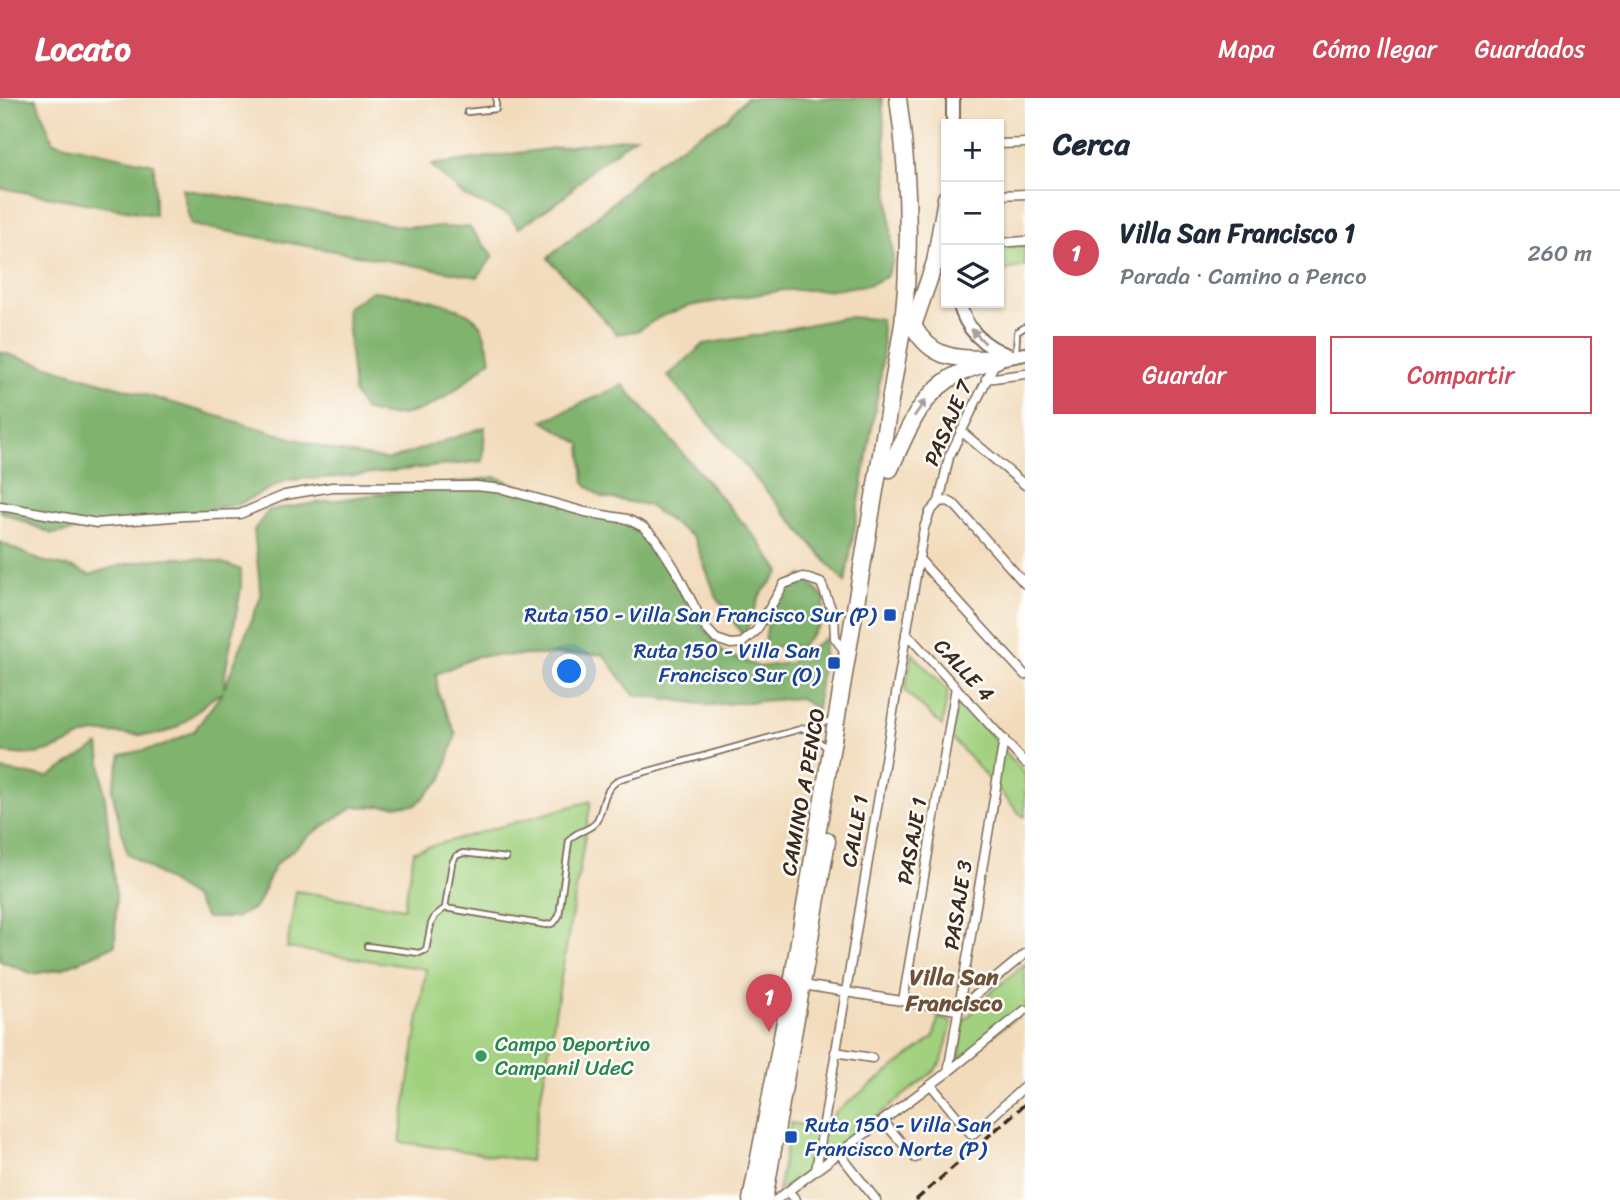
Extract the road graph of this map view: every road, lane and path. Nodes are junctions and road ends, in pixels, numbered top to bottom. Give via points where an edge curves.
1 (496, 98) edge
2 (898, 98) edge
3 (908, 98) edge
4 (953, 98) edge
5 (467, 112) dead end
6 (953, 119) edge
7 (1025, 143) edge
8 (1004, 145) edge
9 (1025, 194) edge
10 (1004, 195) edge
11 (941, 227) edge
12 (1025, 241) edge
13 (1004, 243) edge
14 (960, 308) edge
15 (913, 326) junction
16 (1025, 327) edge
17 (1012, 356) edge
18 (1025, 374) edge
19 (986, 379) junction
20 (961, 431) junction
21 (890, 469) junction
22 (1025, 485) edge
23 (939, 502) junction
24 (0, 506) edge
25 (919, 559) junction
26 (1025, 584) edge
27 (906, 633) junction
28 (848, 654) junction
29 (1025, 675) edge
30 (956, 687) junction
31 (837, 718) junction
32 (803, 728) junction
33 (1004, 739) junction
34 (831, 752) junction
35 (1025, 763) edge
36 (506, 858) dead end
37 (445, 908) junction
38 (367, 946) dead end
39 (1024, 957) edge
40 (803, 985) junction
41 (846, 992) junction
42 (903, 1001) junction
43 (959, 1009) junction
44 (1025, 1010) edge
45 (835, 1052) junction
46 (873, 1058) dead end
47 (948, 1072) junction
48 (931, 1085) junction
49 (1025, 1086) edge
50 (883, 1121) junction
51 (839, 1153) junction
52 (915, 1158) dead end
53 (816, 1170) junction
54 (788, 1191) junction
55 (751, 1200) edge
56 (764, 1200) edge
57 (776, 1200) edge
58 (796, 1200) edge
59 (876, 1200) edge

1 - 5 lane via 496,109
2 - 28 highway, CAMINO A PENCO via 907,196 906,296
3 - 15 highway, CAMINO A PENCO via 918,232
4 - 6 street
7 - 8 street
9 - 10 street
11 - 15 highway via 935,262
12 - 13 street
17 -> 14 street via 977,337
15 - 17 highway via 928,346 942,355
15 - 21 highway, CAMINO A PENCO
16 - 17 lane via 1017,332
17 - 19 street, PASAJE 7
21 -> 17 highway via 911,421 927,398 960,373
18 - 19 street
19 - 20 street, PASAJE 7
20 - 22 street
20 - 23 street, PASAJE 7
21 - 40 highway, CAMINO A PENCO
23 - 25 street, CALLE 1 via 926,523
23 - 26 street via 955,505
24 - 28 street via 97,523 240,514 285,495 331,487 503,489 627,519 643,527 668,558 705,627 725,643 742,643 751,636 784,584 797,578 817,581 834,616 835,638
25 - 27 street, CALLE 1
25 - 29 street
27 - 30 street, CALLE 4
27 - 41 street, CALLE 1
28 - 31 highway, CAMINO A PENCO
30 - 33 street, CALLE 4
30 - 42 street, PASAJE 1
31 - 32 lane
31 - 34 highway, CAMINO A PENCO
32 - 34 lane
32 - 37 lane via 613,784 593,826 569,841 559,916 551,924
33 - 35 street, CALLE 4
33 - 43 street, PASAJE 3
34 - 55 highway, CAMINO A PENCO
36 - 37 lane via 458,854 452,863
37 - 38 lane via 435,915 425,950 419,953
39 - 43 street
40 - 41 street
40 - 56 highway, CAMINO A PENCO
41 - 42 street
41 - 45 street, CALLE 1
42 - 43 street
43 - 47 street, PASAJE 3
44 - 47 street
45 - 46 street
45 - 53 street, CALLE 1
47 - 48 street
48 - 49 street via 972,1135
48 - 50 street
50 - 51 street
50 - 52 street
51 - 53 street
51 - 59 street
53 - 54 street
54 - 57 street
54 - 58 street

